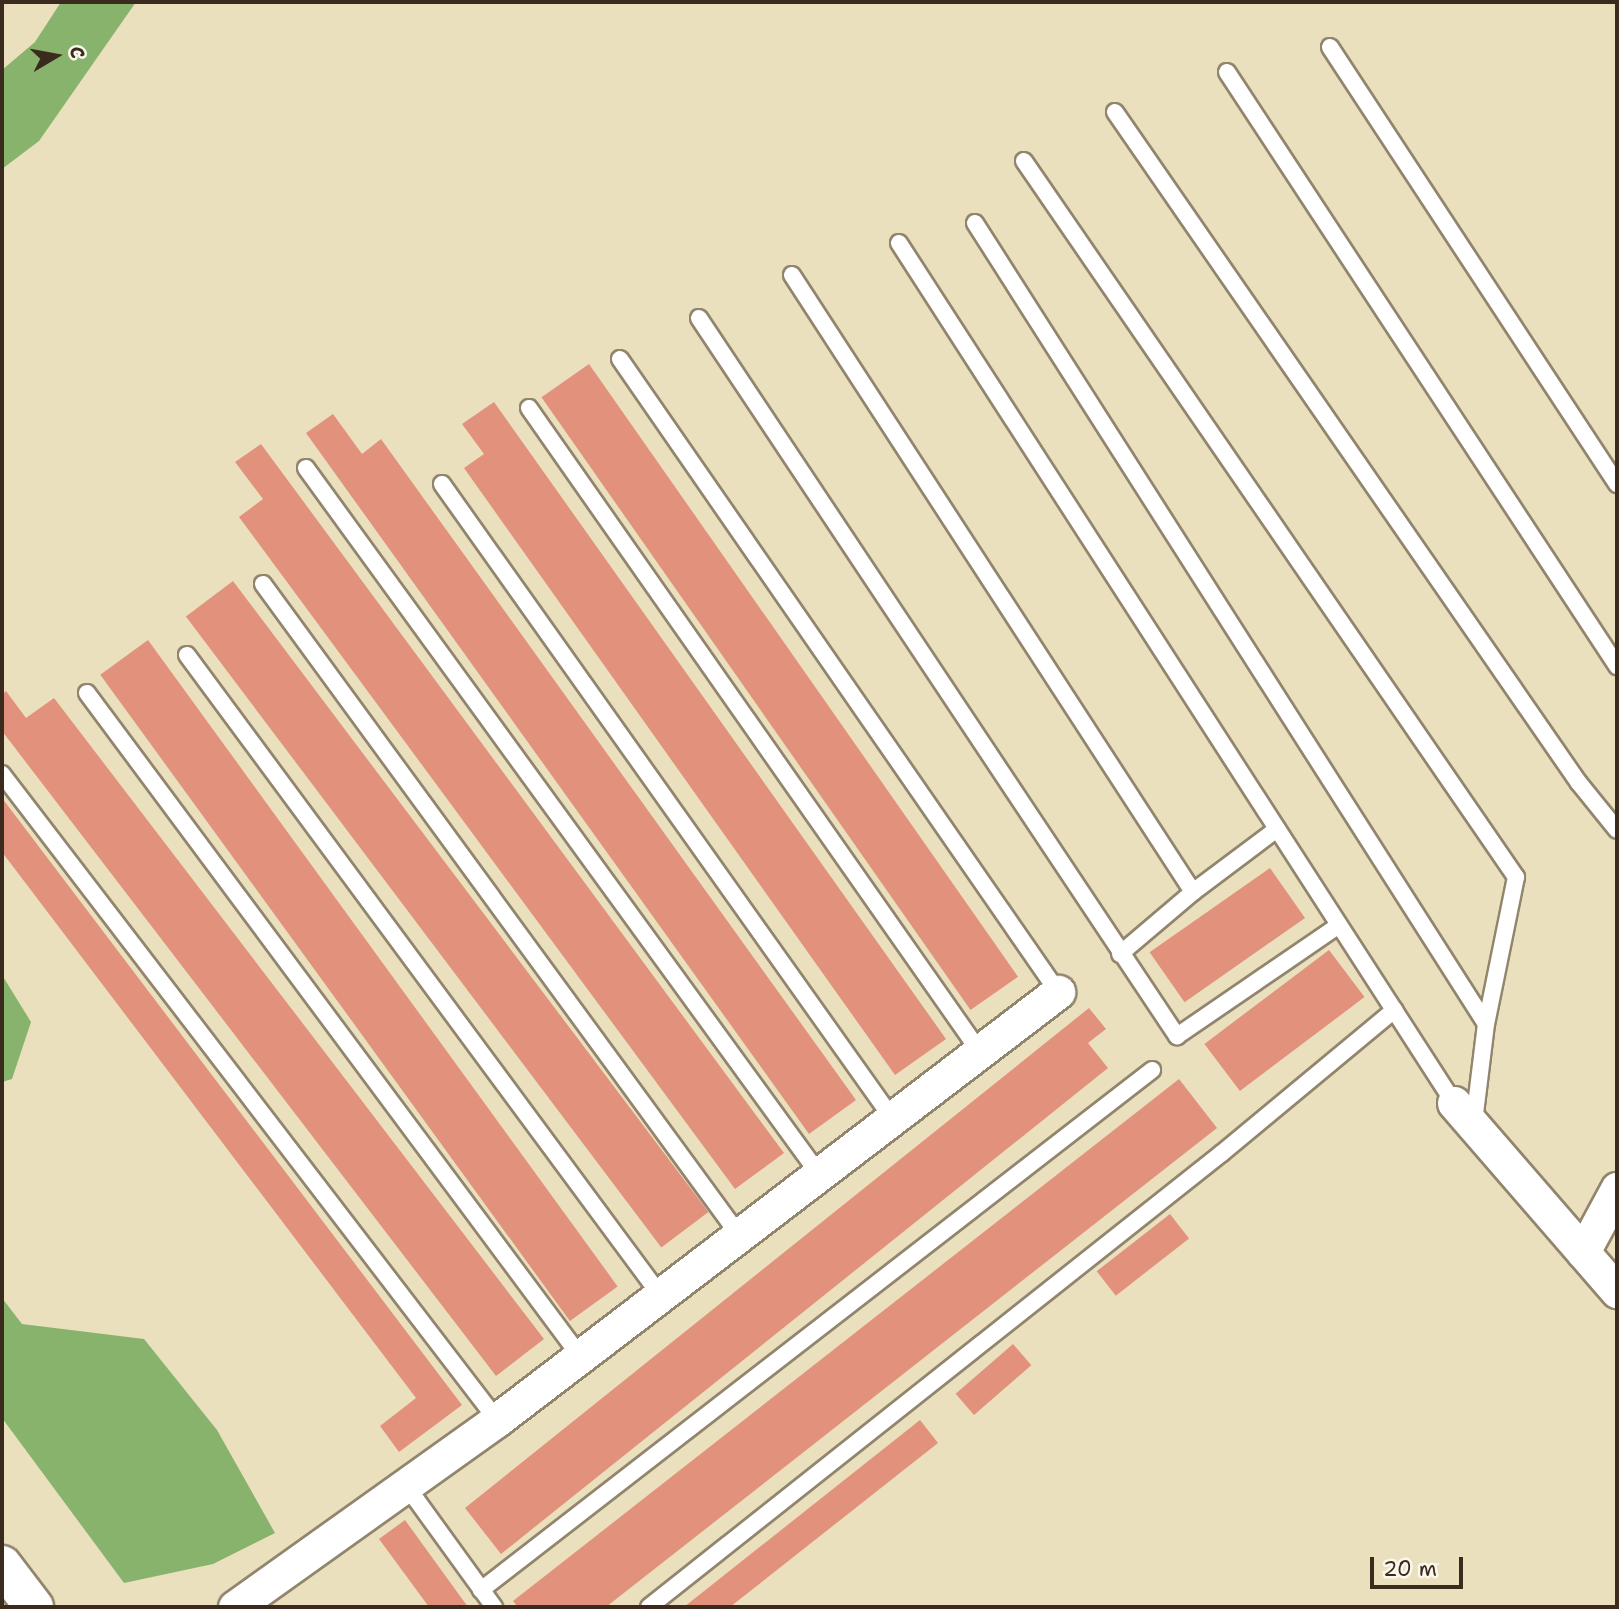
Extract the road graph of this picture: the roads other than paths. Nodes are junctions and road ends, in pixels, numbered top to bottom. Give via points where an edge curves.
1 (1329, 47) dead end
2 (1227, 72) dead end
3 (1115, 112) dead end
4 (1024, 161) dead end
5 (975, 223) dead end
6 (899, 243) dead end
7 (792, 275) dead end
8 (699, 318) dead end
9 (620, 359) dead end
10 (529, 408) dead end
11 (306, 468) dead end
12 (442, 484) dead end
13 (1617, 484) edge
14 (263, 584) dead end
15 (187, 655) dead end
16 (1617, 667) edge
17 (87, 693) dead end
18 (2, 774) edge
19 (1277, 829) junction
20 (1617, 830) edge
21 (1193, 892) junction
22 (1339, 925) junction
23 (1120, 954) junction
24 (1058, 992) joint
25 (1394, 1010) junction
26 (1486, 1024) junction
27 (980, 1052) junction
28 (1152, 1070) dead end
29 (1464, 1112) junction
30 (892, 1118) junction
31 (818, 1174) junction
32 (1617, 1189) edge
33 (739, 1235) junction
34 (1583, 1252) junction
35 (1617, 1291) edge
36 (660, 1295) junction
37 (580, 1356) junction
38 (497, 1420) junction
39 (405, 1484) junction
40 (3, 1567) edge
41 (481, 1590) junction
42 (34, 1607) edge
43 (236, 1607) edge
44 (494, 1607) edge
45 (649, 1607) edge

1 - 13 lane
2 - 16 lane
3 - 20 lane via 1579,783
4 - 26 lane via 1516,877
5 - 26 lane
6 - 19 lane
7 - 21 lane
8 - 23 lane
9 - 24 lane
10 - 27 lane
11 - 31 lane
12 - 30 lane
14 - 33 lane
15 - 36 lane
17 - 37 lane
18 - 38 lane
19 - 21 lane
19 - 22 lane
21 - 23 lane
22 - 23 lane via 1177,1036
22 - 25 lane
24 - 27 street
25 - 29 lane
25 - 45 lane via 1222,1153
26 - 29 lane
27 - 30 street
28 - 41 lane
29 - 34 street
30 - 31 street
31 - 33 street
32 - 34 street
33 - 36 street
34 - 35 street
36 - 37 street
37 - 38 street
38 - 39 street
39 - 41 lane
39 - 43 street
40 - 42 main road
41 - 44 lane

